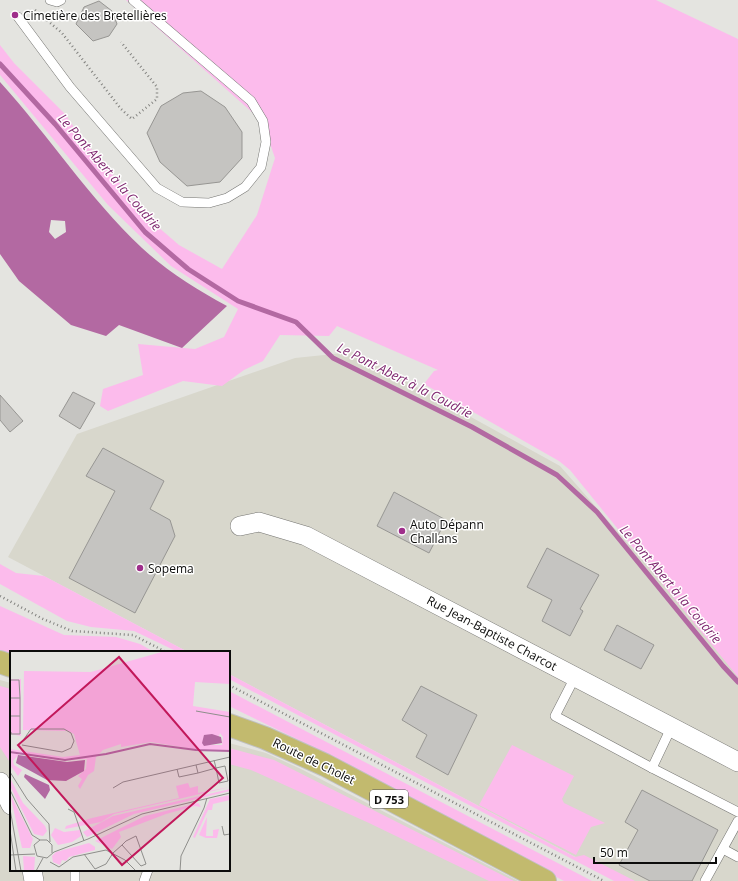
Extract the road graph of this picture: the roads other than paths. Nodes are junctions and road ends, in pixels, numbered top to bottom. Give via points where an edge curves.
1 (50, 0) edge
2 (60, 0) edge
3 (133, 0) edge
4 (18, 17) dead end
5 (240, 526) dead end
6 (0, 662) edge
7 (10, 666) edge
8 (575, 677) junction
9 (230, 725) edge
10 (671, 728) junction
11 (738, 762) edge
12 (652, 768) junction
13 (738, 812) edge
14 (738, 821) edge
15 (723, 849) junction
16 (738, 857) edge
17 (32, 871) edge
18 (148, 871) edge
19 (34, 881) edge
20 (144, 881) edge
21 (545, 881) edge
22 (706, 881) edge

1 - 2 lane
3 - 4 lane via 251,101 263,121 266,142 262,167 245,187 227,198 209,204 182,202 157,188 70,87
5 - 8 street, Rue Jean-Baptiste Charcot via 259,522 306,536
6 - 7 main road
8 - 10 street, Rue Jean-Baptiste Charcot
8 - 12 lane via 555,716
9 - 21 main road, Route de Cholet / D 753 via 325,765
10 - 11 street, Rue Jean-Baptiste Charcot
10 - 12 lane
12 - 13 lane
14 - 15 lane
15 - 16 lane
15 - 22 lane
17 - 19 street
18 - 20 lane

